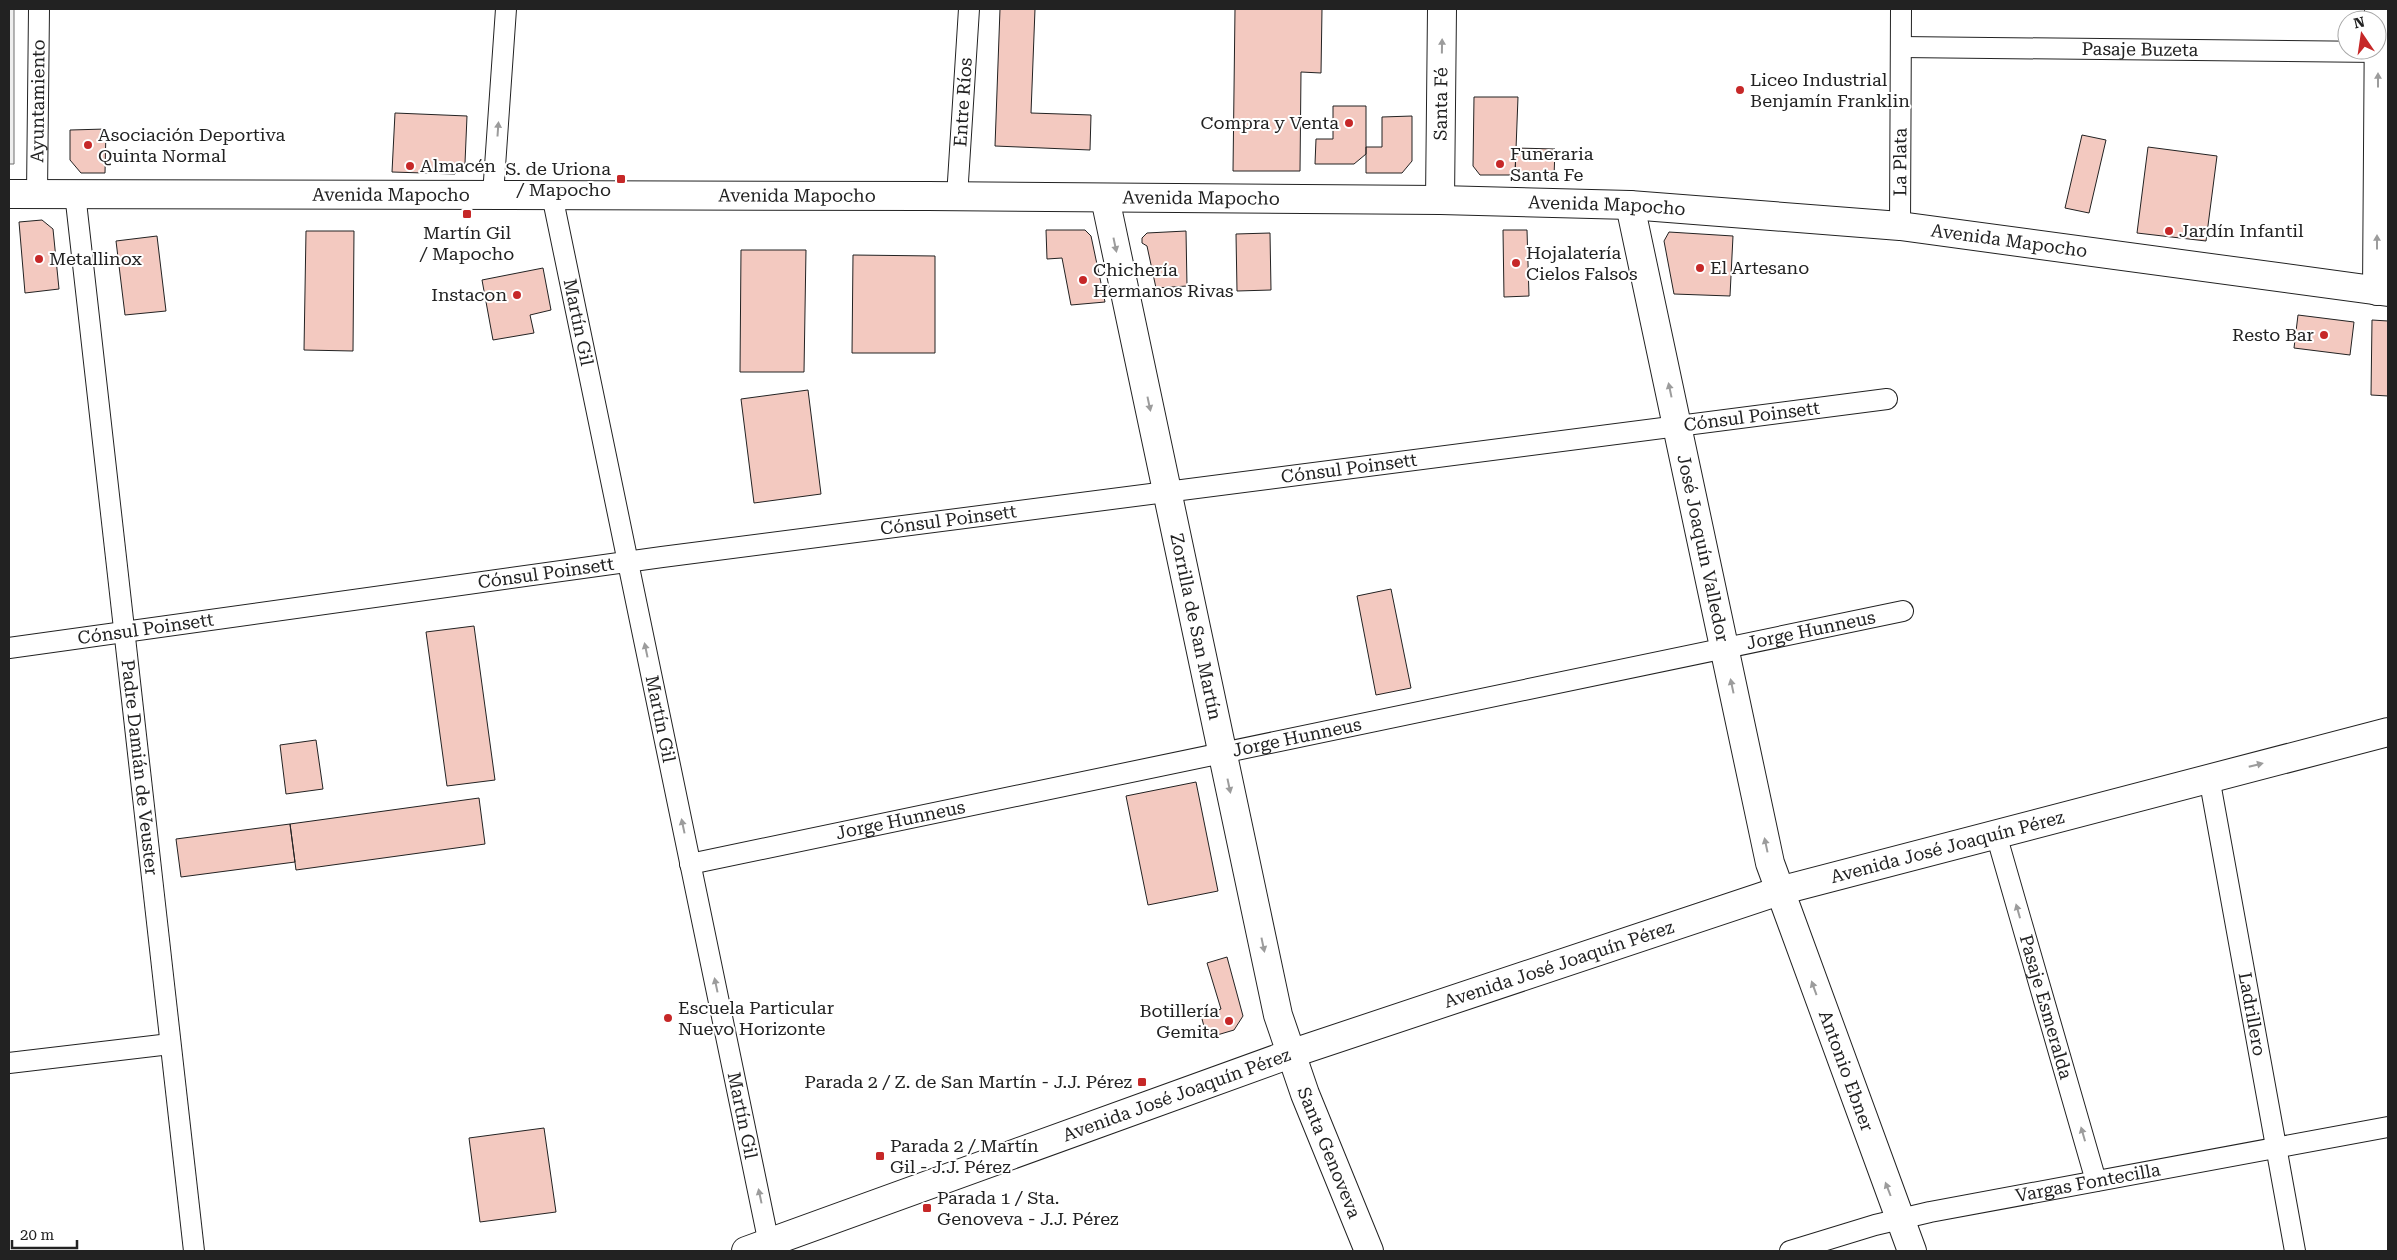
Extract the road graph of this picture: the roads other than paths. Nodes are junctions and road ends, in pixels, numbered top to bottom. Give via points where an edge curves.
1 (39, 9) edge
2 (506, 9) edge
3 (969, 9) edge
4 (1442, 9) edge
5 (1901, 9) edge
6 (1901, 47) junction
7 (2337, 52) edge
8 (2378, 60) edge
9 (38, 193) junction
10 (74, 193) junction
11 (9, 194) edge
12 (493, 195) junction
13 (552, 195) junction
14 (957, 197) junction
15 (1105, 198) junction
16 (1440, 200) junction
17 (1630, 205) junction
18 (1900, 226) junction
19 (2383, 292) edge
20 (1887, 399) dead end
21 (1677, 427) junction
22 (1167, 491) junction
23 (628, 562) junction
24 (1903, 611) dead end
25 (124, 632) junction
26 (9, 648) edge
27 (1724, 648) junction
28 (2388, 732) edge
29 (1222, 753) junction
30 (2209, 778) junction
31 (1996, 834) junction
32 (690, 864) junction
33 (1779, 892) junction
34 (170, 1044) junction
35 (1290, 1054) junction
36 (9, 1063) edge
37 (2388, 1127) edge
38 (2276, 1148) junction
39 (2096, 1181) junction
40 (1899, 1219) junction
41 (758, 1247) edge
42 (194, 1251) edge
43 (1369, 1251) edge
44 (1790, 1251) edge
45 (1912, 1251) edge
46 (2295, 1251) edge

1 - 9 street, Ayuntamiento
12 -> 2 street
3 - 14 street, Entre Ríos
16 -> 4 main road, Santa Fé
5 - 6 street, La Plata
6 - 7 street, Pasaje Buzeta
6 - 18 street, La Plata
19 -> 8 main road
9 - 10 main road, Avenida Mapocho
9 - 11 main road, Avenida Mapocho
10 - 12 main road, Avenida Mapocho
10 - 25 street, Padre Damián de Veuster
12 - 13 main road, Avenida Mapocho
13 - 14 main road, Avenida Mapocho
13 - 23 street, Martín Gil
14 - 15 main road, Avenida Mapocho
15 - 16 main road, Avenida Mapocho
15 -> 22 main road, Zorrilla de San Martín
16 - 17 main road, Avenida Mapocho
17 - 18 main road, Avenida Mapocho
21 -> 17 main road, José Joaquín Valledor
18 - 19 main road, Avenida Mapocho
20 - 21 street, Cónsul Poinsett
21 - 22 street, Cónsul Poinsett
21 - 27 main road, José Joaquín Valledor
22 - 23 street, Cónsul Poinsett
22 - 29 main road, Zorrilla de San Martín
23 - 25 street, Cónsul Poinsett
32 -> 23 street, Martín Gil
24 - 27 street, Jorge Hunneus
25 - 26 street, Cónsul Poinsett
25 - 34 street, Padre Damián de Veuster
27 - 29 street, Jorge Hunneus
33 -> 27 main road, José Joaquín Valledor
30 -> 28 main road, Avenida José Joaquín Pérez
29 - 32 street, Jorge Hunneus
29 -> 35 main road, Zorrilla de San Martín via 1278,1015
30 - 31 main road, Avenida José Joaquín Pérez
30 - 38 street, Ladrillero
31 - 33 main road, Avenida José Joaquín Pérez
39 -> 31 street, Pasaje Esmeralda
41 -> 32 street, Martín Gil
33 - 35 main road, Avenida José Joaquín Pérez
40 -> 33 main road, Antonio Ebner
34 - 36 street
34 - 42 street, Padre Damián de Veuster
35 - 41 main road, Avenida José Joaquín Pérez
35 - 43 main road, Santa Genoveva
37 - 38 street, Vargas Fontecilla
38 - 39 street, Vargas Fontecilla
38 - 46 street, Ladrillero
39 - 40 street, Vargas Fontecilla
40 - 44 street, Vargas Fontecilla
40 - 45 main road, Antonio Ebner

